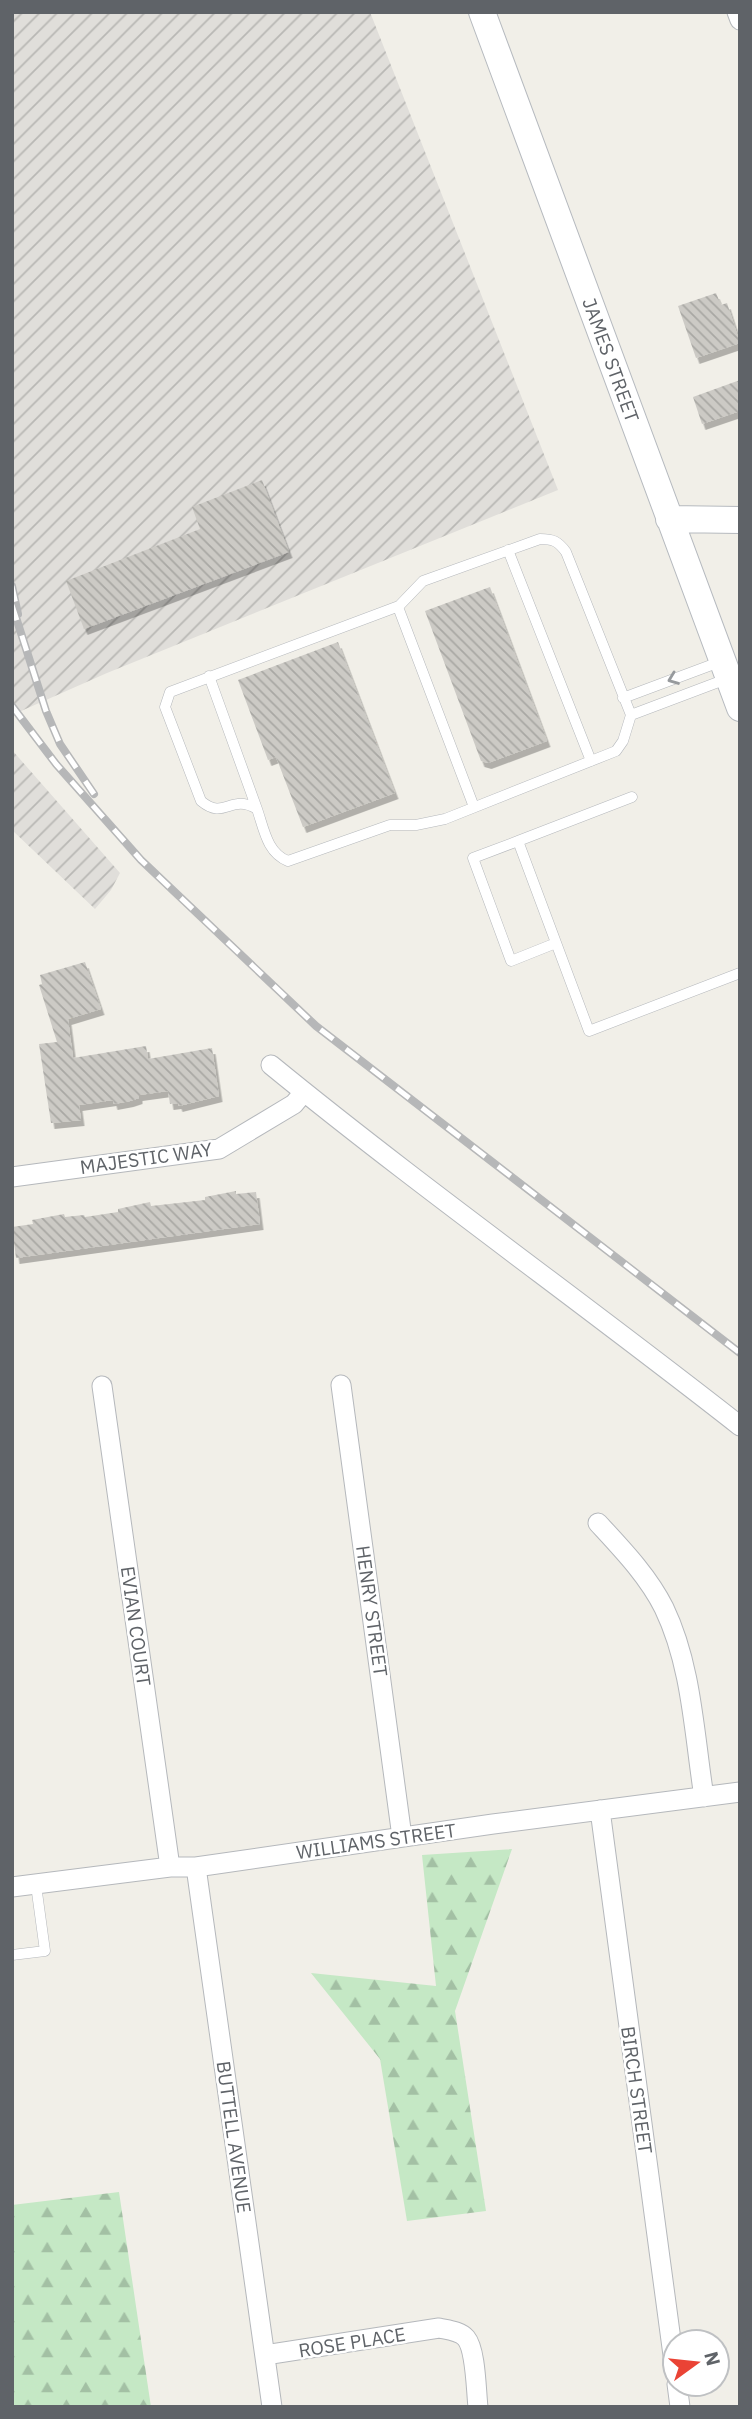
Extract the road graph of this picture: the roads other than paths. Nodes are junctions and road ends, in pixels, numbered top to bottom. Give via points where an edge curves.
1 (482, 12) edge
2 (737, 12) edge
3 (740, 20) edge
4 (669, 519) junction
5 (740, 520) edge
6 (508, 550) junction
7 (398, 607) junction
8 (725, 670) junction
9 (208, 676) junction
10 (623, 698) junction
11 (740, 708) edge
12 (631, 715) junction
13 (591, 761) junction
14 (632, 797) dead end
15 (474, 807) junction
16 (257, 809) junction
17 (518, 841) junction
18 (556, 943) junction
19 (740, 973) edge
20 (271, 1065) dead end
21 (304, 1092) junction
22 (12, 1177) edge
23 (341, 1385) dead end
24 (102, 1386) dead end
25 (740, 1426) edge
26 (598, 1523) dead end
27 (740, 1792) edge
28 (704, 1797) junction
29 (600, 1810) junction
30 (402, 1837) junction
31 (170, 1867) junction
32 (195, 1867) junction
33 (36, 1885) junction
34 (12, 1887) edge
35 (12, 1955) edge
36 (669, 2328) edge
37 (265, 2355) junction
38 (272, 2407) edge
39 (478, 2407) edge

1 - 4 street, JAMES STREET
2 - 3 street
4 - 5 street
4 - 8 street, JAMES STREET
6 - 7 lane via 423,581
6 - 10 lane via 552,539 566,552
6 - 13 lane
7 - 9 lane
7 - 15 lane
8 -> 10 lane
8 - 11 street, JAMES STREET
8 - 12 lane
9 - 16 lane
9 - 16 lane via 170,692 165,707 201,801 218,810 237,803
10 - 12 lane
12 - 13 lane via 616,751
13 - 15 lane
14 - 17 lane
15 - 16 lane via 445,819 390,825 288,861 272,850
17 - 18 lane
17 - 18 lane via 473,858 511,961
18 - 19 lane via 589,1031
20 - 21 street
21 - 22 street, MAJESTIC WAY via 294,1104 219,1149
21 - 25 street
23 - 30 street, HENRY STREET
24 - 31 street, EVIAN COURT
26 - 28 street via 635,1564 663,1606 682,1653
27 - 28 street, WILLIAMS STREET
28 - 29 street, WILLIAMS STREET
29 - 30 street, WILLIAMS STREET
29 - 36 street, BIRCH STREET
30 - 32 street, WILLIAMS STREET
31 - 32 street, WILLIAMS STREET
31 - 33 street, WILLIAMS STREET
32 - 37 street, BUTTELL AVENUE
33 - 34 street, WILLIAMS STREET
33 - 35 lane via 45,1951
37 - 38 street, BUTTELL AVENUE
37 - 39 street, ROSE PLACE via 439,2328 454,2331 465,2337 471,2349

